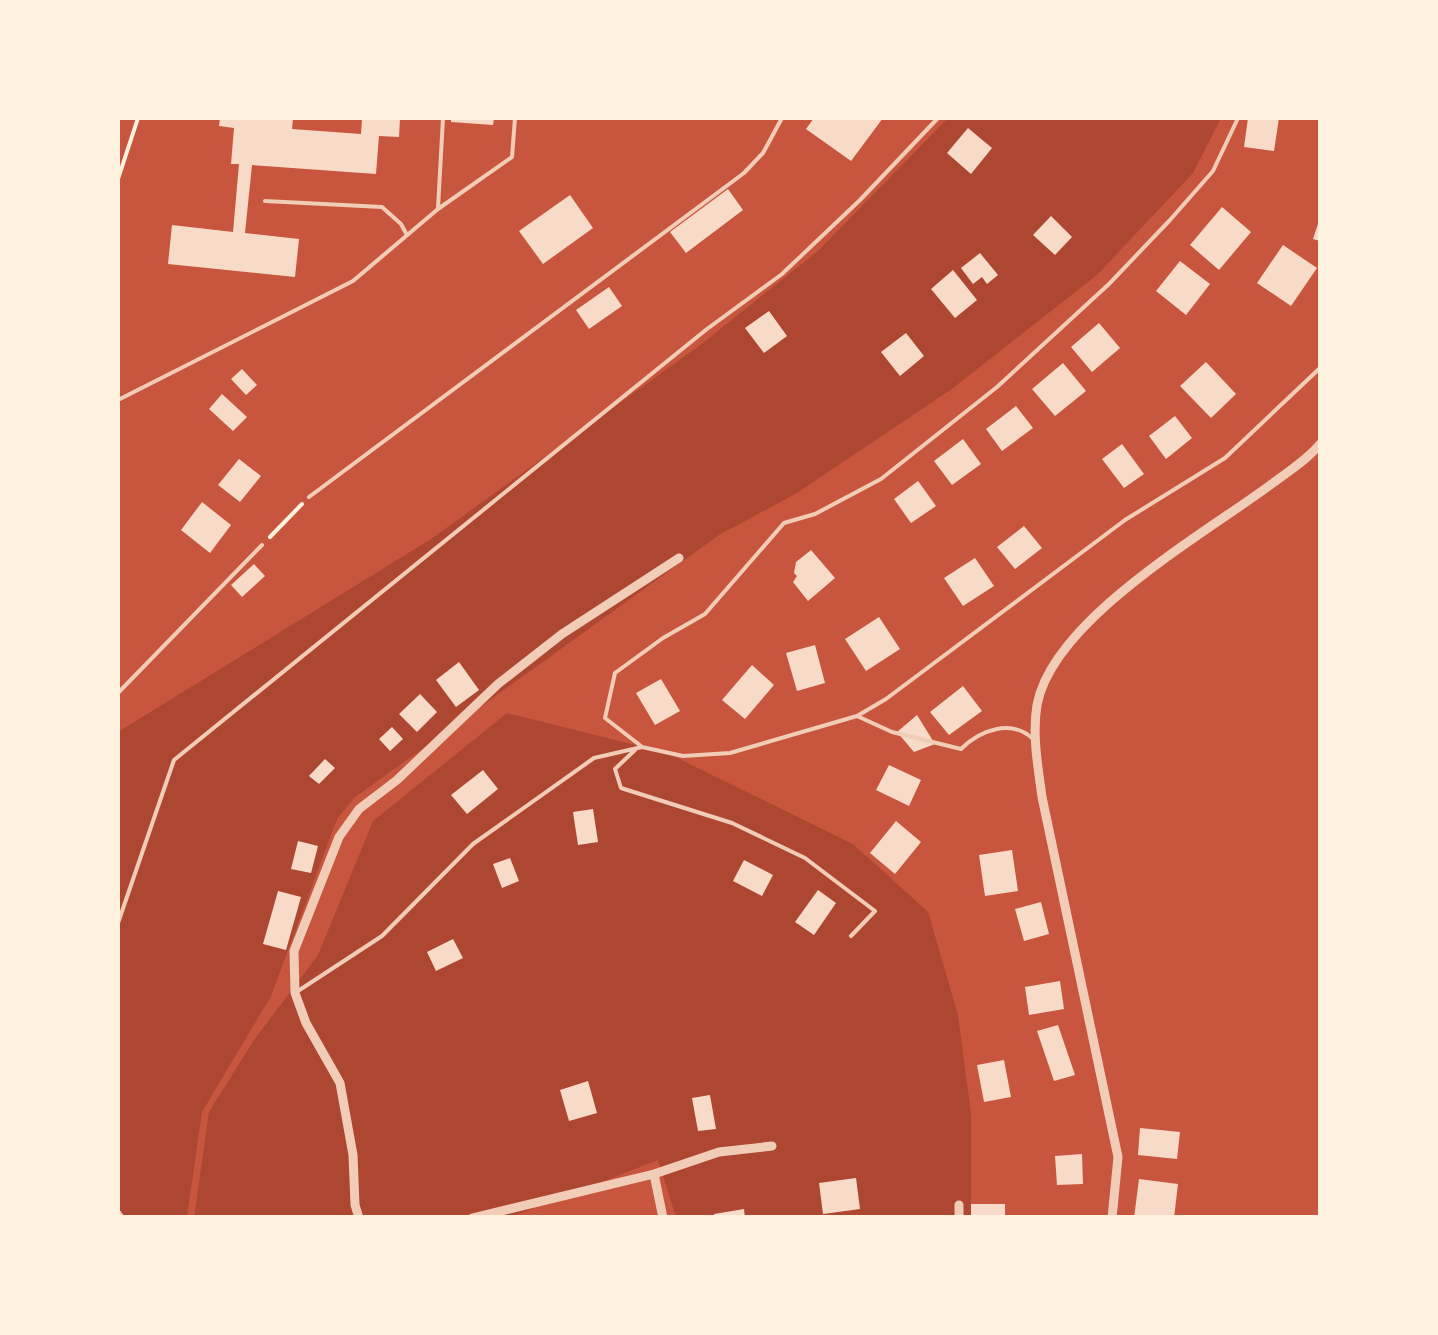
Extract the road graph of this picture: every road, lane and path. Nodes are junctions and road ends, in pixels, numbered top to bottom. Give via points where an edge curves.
1 (138, 118) edge
2 (443, 118) edge
3 (514, 118) edge
4 (782, 118) edge
5 (938, 118) edge
6 (1238, 118) edge
7 (118, 180) edge
8 (265, 202) dead end
9 (438, 209) junction
10 (408, 235) junction
11 (1320, 368) edge
12 (118, 400) edge
13 (1320, 444) edge
14 (309, 498) joint
15 (262, 545) joint
16 (679, 558) dead end
17 (118, 693) edge
18 (857, 716) junction
19 (1035, 742) junction
20 (642, 746) junction
21 (635, 750) junction
22 (118, 922) edge
23 (851, 936) dead end
24 (295, 993) junction
25 (772, 1146) dead end
26 (654, 1174) junction
27 (959, 1205) dead end
28 (118, 1212) edge
29 (124, 1218) edge
30 (360, 1218) edge
31 (472, 1218) edge
32 (663, 1218) edge
33 (959, 1218) edge
34 (1112, 1218) edge

1 - 7 path
2 - 9 lane
3 - 9 lane via 512,157
4 - 14 lane via 744,173
5 - 22 lane via 782,274 174,760
6 - 20 lane via 1214,171 1181,208 997,387 881,480 784,523 706,614 615,673 605,718
8 - 10 lane via 382,207
9 - 10 lane
10 - 12 lane via 353,281
11 - 18 lane via 1224,458 1125,520
13 - 19 street via 1079,630 1038,702
14 - 15 path
15 - 17 lane
16 - 24 street via 498,684 359,809 339,837 294,951
18 - 19 lane via 962,749 989,730 1007,727 1022,729
18 - 20 lane via 730,754 682,756
19 - 34 street via 1118,1157
20 - 21 lane
21 - 23 lane via 615,769 621,788 732,823 806,858 875,911
21 - 24 lane via 594,758 546,789 473,844 382,936
24 - 30 street via 340,1083
25 - 26 street via 718,1152
26 - 31 street
26 - 32 street
27 - 33 street
28 - 29 lane

